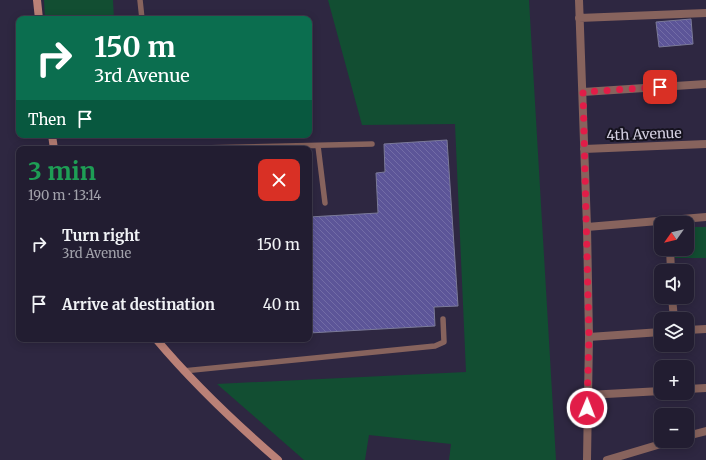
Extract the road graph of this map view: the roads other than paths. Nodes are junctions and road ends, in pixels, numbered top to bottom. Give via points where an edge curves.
1 (37, 0) edge
2 (140, 0) edge
3 (579, 0) edge
4 (706, 13) edge
5 (39, 16) edge
6 (142, 16) edge
7 (579, 18) junction
8 (706, 84) edge
9 (583, 92) junction
10 (372, 144) dead end
11 (706, 144) edge
12 (312, 146) edge
13 (318, 146) junction
14 (584, 149) junction
15 (325, 203) dead end
16 (706, 218) edge
17 (694, 219) edge
18 (654, 223) edge
19 (587, 227) junction
20 (444, 319) dead end
21 (706, 329) edge
22 (694, 330) edge
23 (654, 332) edge
24 (589, 337) junction
25 (158, 342) edge
26 (182, 371) junction
27 (706, 388) edge
28 (694, 389) edge
29 (654, 391) edge
30 (588, 394) junction
31 (706, 430) edge
32 (694, 434) edge
33 (654, 446) edge
34 (278, 460) edge
35 (587, 460) edge
36 (607, 460) edge

1 - 5 street
2 - 6 lane
3 - 7 street
4 - 7 street
7 - 9 street
8 - 9 street
9 - 14 street
10 - 13 lane
11 - 14 street, 4th Avenue
12 - 13 lane
13 - 15 lane
14 - 19 street
16 - 17 street
18 - 19 street
19 - 24 street
20 - 26 lane via 444,342 435,346
21 - 22 street
23 - 24 street
24 - 30 street
25 - 26 street
26 - 34 street via 224,413
27 - 28 street
29 - 30 street
30 - 35 street
31 - 32 street
33 - 36 street

